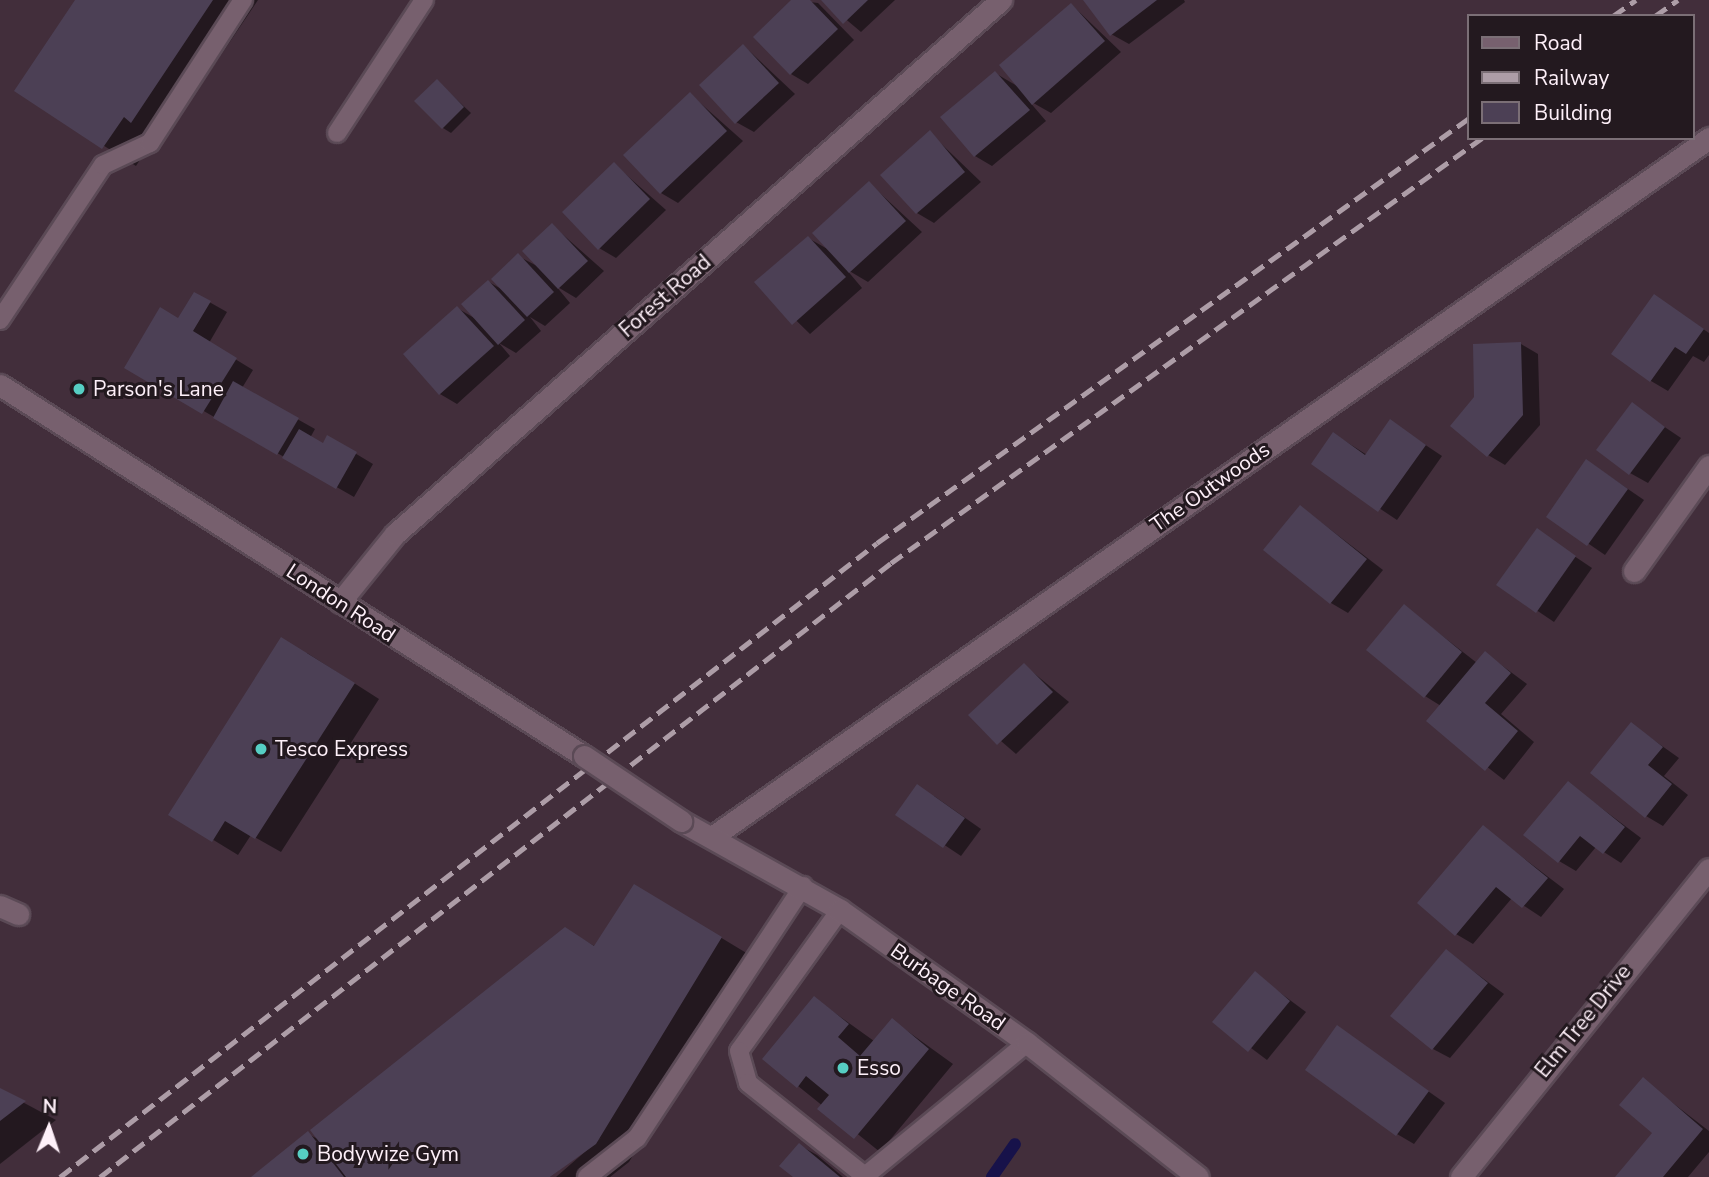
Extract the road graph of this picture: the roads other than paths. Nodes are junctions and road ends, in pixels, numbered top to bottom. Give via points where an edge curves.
1 (243, 0) edge
2 (424, 0) edge
3 (1000, 0) edge
4 (337, 132) dead end
5 (1709, 138) edge
6 (0, 320) edge
7 (0, 385) edge
8 (1708, 471) edge
9 (1634, 570) dead end
10 (340, 602) junction
11 (681, 821) joint
12 (712, 837) junction
13 (1709, 869) edge
14 (803, 886) junction
15 (839, 910) junction
16 (1027, 1043) junction
17 (587, 1177) edge
18 (1198, 1177) edge
19 (1461, 1177) edge

1 - 6 lane via 150,144 103,165
2 - 4 lane
3 - 10 street, Forest Road via 395,534
5 - 12 street, The Outwoods
7 - 10 street, London Road
8 - 9 street
10 - 11 street, London Road, bridge
11 - 12 street, Burbage Road
12 - 14 street, Burbage Road
13 - 19 street, Elm Tree Drive
14 - 15 street, Burbage Road
14 - 17 lane via 637,1138
15 - 16 street, Burbage Road
15 - 16 lane via 739,1051 748,1083 864,1176
16 - 18 street, Burbage Road

